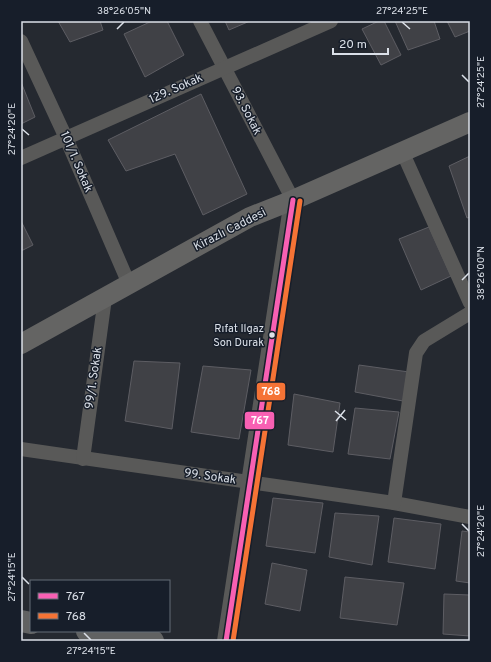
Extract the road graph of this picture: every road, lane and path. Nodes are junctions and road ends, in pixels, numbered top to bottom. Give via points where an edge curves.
1 (200, 21) edge
2 (331, 21) edge
3 (21, 41) edge
4 (224, 68) junction
5 (470, 122) edge
6 (66, 138) junction
7 (402, 151) junction
8 (21, 158) edge
9 (293, 200) junction
10 (128, 284) junction
11 (105, 298) junction
12 (470, 303) edge
13 (470, 313) edge
14 (21, 344) edge
15 (21, 449) edge
16 (83, 458) junction
17 (250, 482) junction
18 (394, 503) junction
19 (470, 517) edge
20 (94, 632) edge
21 (152, 641) edge
22 (226, 641) edge

1 - 4 street, 93. Sokak
2 - 4 street, 129. Sokak
3 - 6 street, 101/1. Sokak
4 - 6 street, 129. Sokak
4 - 9 street, 93. Sokak
5 - 7 main road, Kirazlı Caddesi
6 - 8 street, 129. Sokak
6 - 10 street, 101/1. Sokak
7 - 9 main road, Kirazlı Caddesi
7 - 12 street
9 - 10 main road, Kirazlı Caddesi via 250,217
9 - 17 street
10 - 11 main road, Kirazlı Caddesi
11 - 14 main road, Kirazlı Caddesi
11 - 16 street, 99/1. Sokak
13 - 18 street via 424,341 416,353
15 - 16 street, 99. Sokak
16 - 17 street, 99. Sokak
17 - 18 street, 99. Sokak
17 - 22 street
18 - 19 street, 99. Sokak
20 - 21 main road

